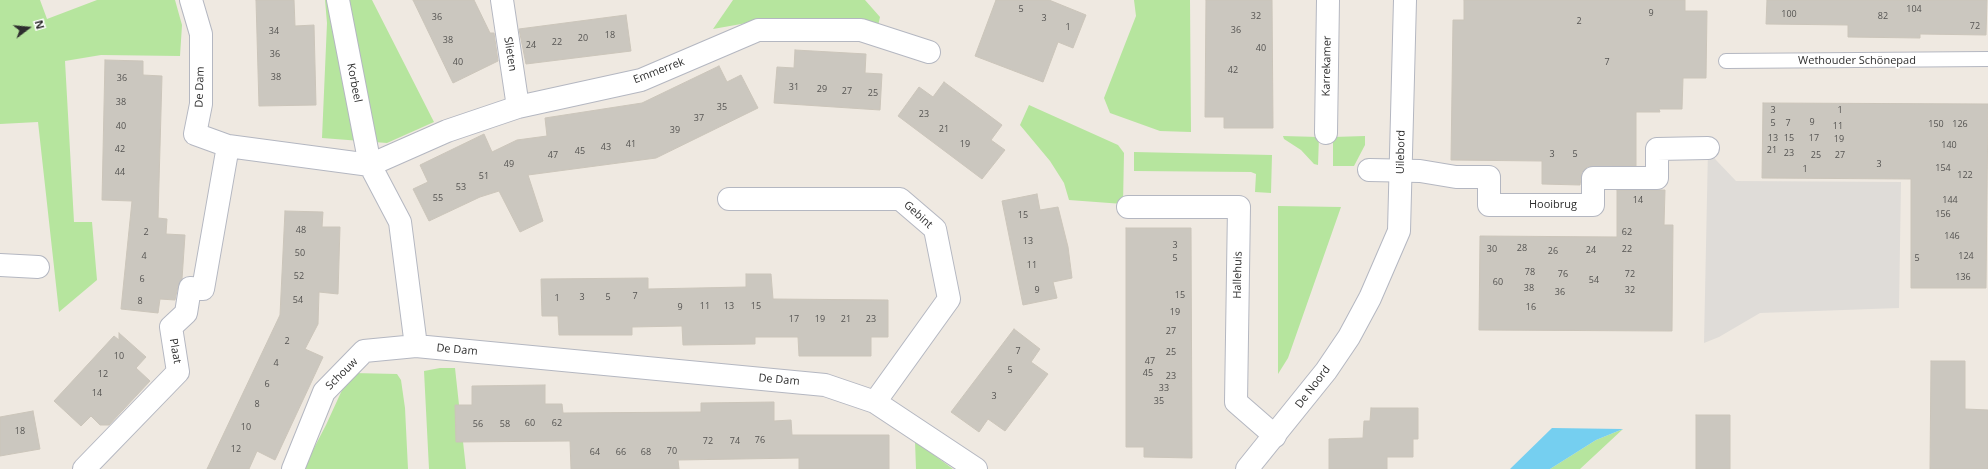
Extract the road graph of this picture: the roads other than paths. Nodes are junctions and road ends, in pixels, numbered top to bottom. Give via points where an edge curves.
1 (192, 0) edge
2 (338, 0) edge
3 (502, 0) edge
4 (1328, 0) edge
5 (1405, 0) edge
6 (929, 52) dead end
7 (1988, 59) edge
8 (1726, 61) dead end
9 (518, 107) junction
10 (1326, 132) dead end
11 (228, 146) junction
12 (1708, 148) dead end
13 (370, 165) junction
14 (1369, 170) dead end
15 (1400, 170) junction
16 (729, 199) dead end
17 (1128, 207) dead end
18 (0, 265) edge
19 (38, 266) dead end
20 (1370, 298) joint
21 (416, 346) junction
22 (875, 402) junction
23 (1275, 436) junction
24 (84, 469) edge
25 (293, 469) edge
26 (976, 469) edge
27 (1247, 469) edge

1 - 11 street, De Dam via 201,34 202,104 195,134
2 - 13 street, Korbeel
3 - 9 street, Slieten
4 - 10 street, Karrekamer
5 - 15 street, Uilebord
6 - 9 street, Emmerrek via 861,30 758,30 641,80
7 - 8 lane, Wethouder Schönepad
9 - 13 street, Emmerrek via 447,131
11 - 13 street, De Dam
11 - 24 street, Plaat via 203,289 190,288 186,313 170,327 178,372
12 - 15 street, Hooibrug via 1657,149 1657,178 1593,178 1593,206 1489,205 1489,177 1456,177
13 - 21 street via 400,222
14 - 15 street, Hooibrug
15 - 20 street, Uilebord via 1399,230
16 - 22 street, Gebint via 900,199 935,229 949,299
17 - 23 street, Hallehuis via 1239,208 1236,402
18 - 19 street
20 - 23 street, De Noord via 1326,371
21 - 22 street, De Dam via 825,385
21 - 25 street, Schouw via 364,351 354,361 324,392
22 - 26 street, De Dam
23 - 27 street, De Noord

